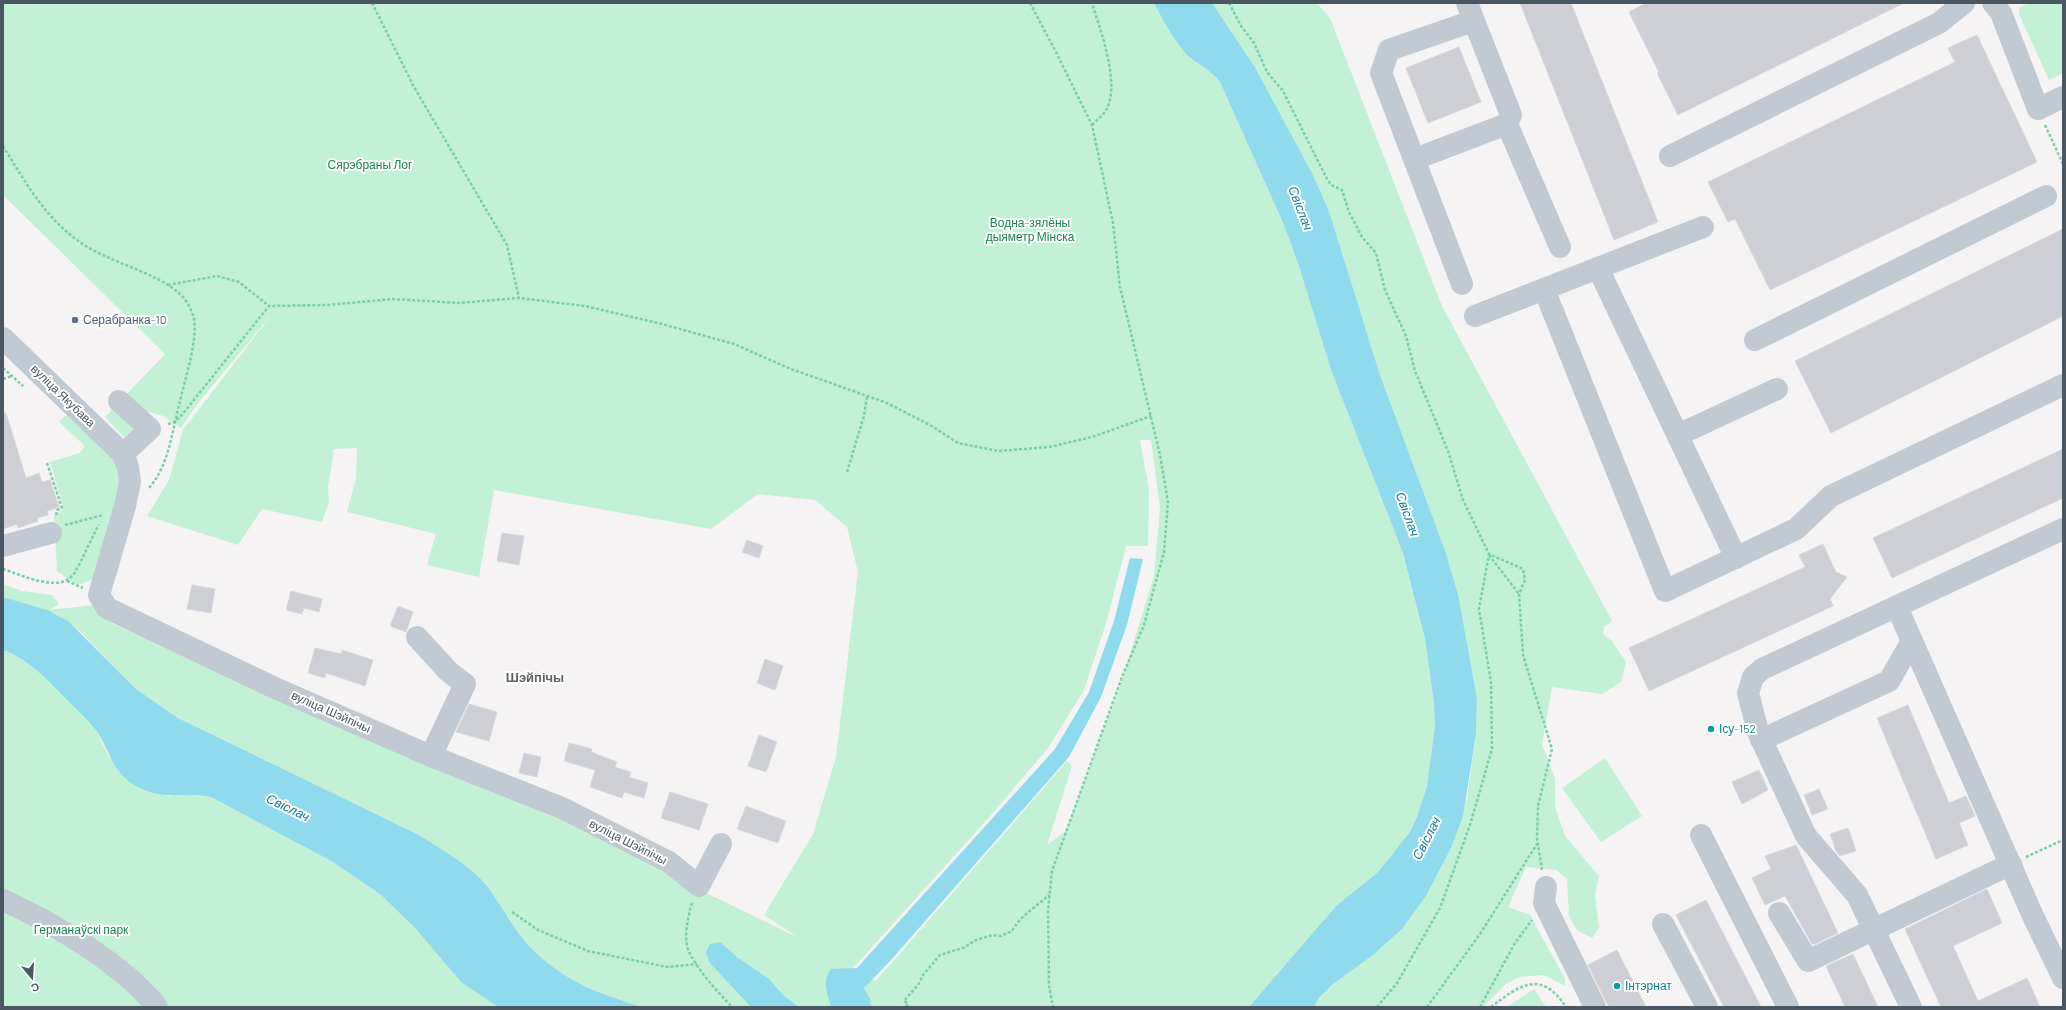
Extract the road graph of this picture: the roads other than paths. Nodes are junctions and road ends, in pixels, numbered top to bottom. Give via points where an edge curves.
1 (1964, 3) edge
2 (1993, 3) edge
3 (1470, 12) edge
4 (2063, 97) edge
5 (1507, 124) junction
6 (1670, 156) dead end
7 (1415, 159) junction
8 (2046, 196) dead end
9 (1703, 227) dead end
10 (1560, 248) dead end
11 (1598, 268) junction
12 (1462, 284) dead end
13 (1544, 289) junction
14 (1475, 316) dead end
15 (3, 338) edge
16 (1755, 340) dead end
17 (2063, 384) edge
18 (1777, 389) dead end
19 (119, 401) dead end
20 (1678, 435) junction
21 (123, 454) junction
22 (2063, 529) edge
23 (51, 533) dead end
24 (3, 546) edge
25 (1736, 558) junction
26 (1897, 607) junction
27 (417, 637) dead end
28 (1912, 641) junction
29 (1761, 740) junction
30 (431, 756) junction
31 (1701, 835) dead end
32 (721, 844) dead end
33 (2011, 864) junction
34 (1545, 895) road end
35 (3, 900) edge
36 (1779, 913) dead end
37 (1664, 924) dead end
38 (1873, 928) junction
39 (2063, 978) edge
40 (157, 1007) edge
41 (1595, 1007) edge
42 (1707, 1007) edge
43 (1788, 1007) edge
44 (1911, 1007) edge

1 - 6 street via 1939,23
2 - 4 street via 2001,13 2038,109
3 - 5 street via 1512,115
3 - 7 street via 1388,50 1381,73
5 - 7 street
5 - 10 street
7 - 12 street
8 - 16 street
9 - 11 street
11 - 13 street
11 - 20 street
13 - 14 street
13 - 25 street via 1665,592
15 - 21 street, вуліца Якубава
17 - 25 street via 1831,496 1796,529
18 - 20 street
19 - 21 street via 150,429
20 - 25 street
21 - 30 street, вуліца Шэйпічы via 130,482 99,595 107,608 275,688
22 - 26 street
23 - 24 street
26 - 28 street
26 - 29 street via 1762,669 1753,677 1748,693
27 - 30 street via 448,671 465,684
28 - 29 street via 1890,681
28 - 33 street
29 - 38 street via 1806,836 1857,895
30 - 32 street, вуліца Шэйпічы via 562,808 669,862 699,886
31 - 43 street
33 - 38 street
33 - 39 street
34 - 41 street
35 - 40 street via 26,910 100,955
36 - 38 street via 1808,961
37 - 42 street
38 - 44 street

